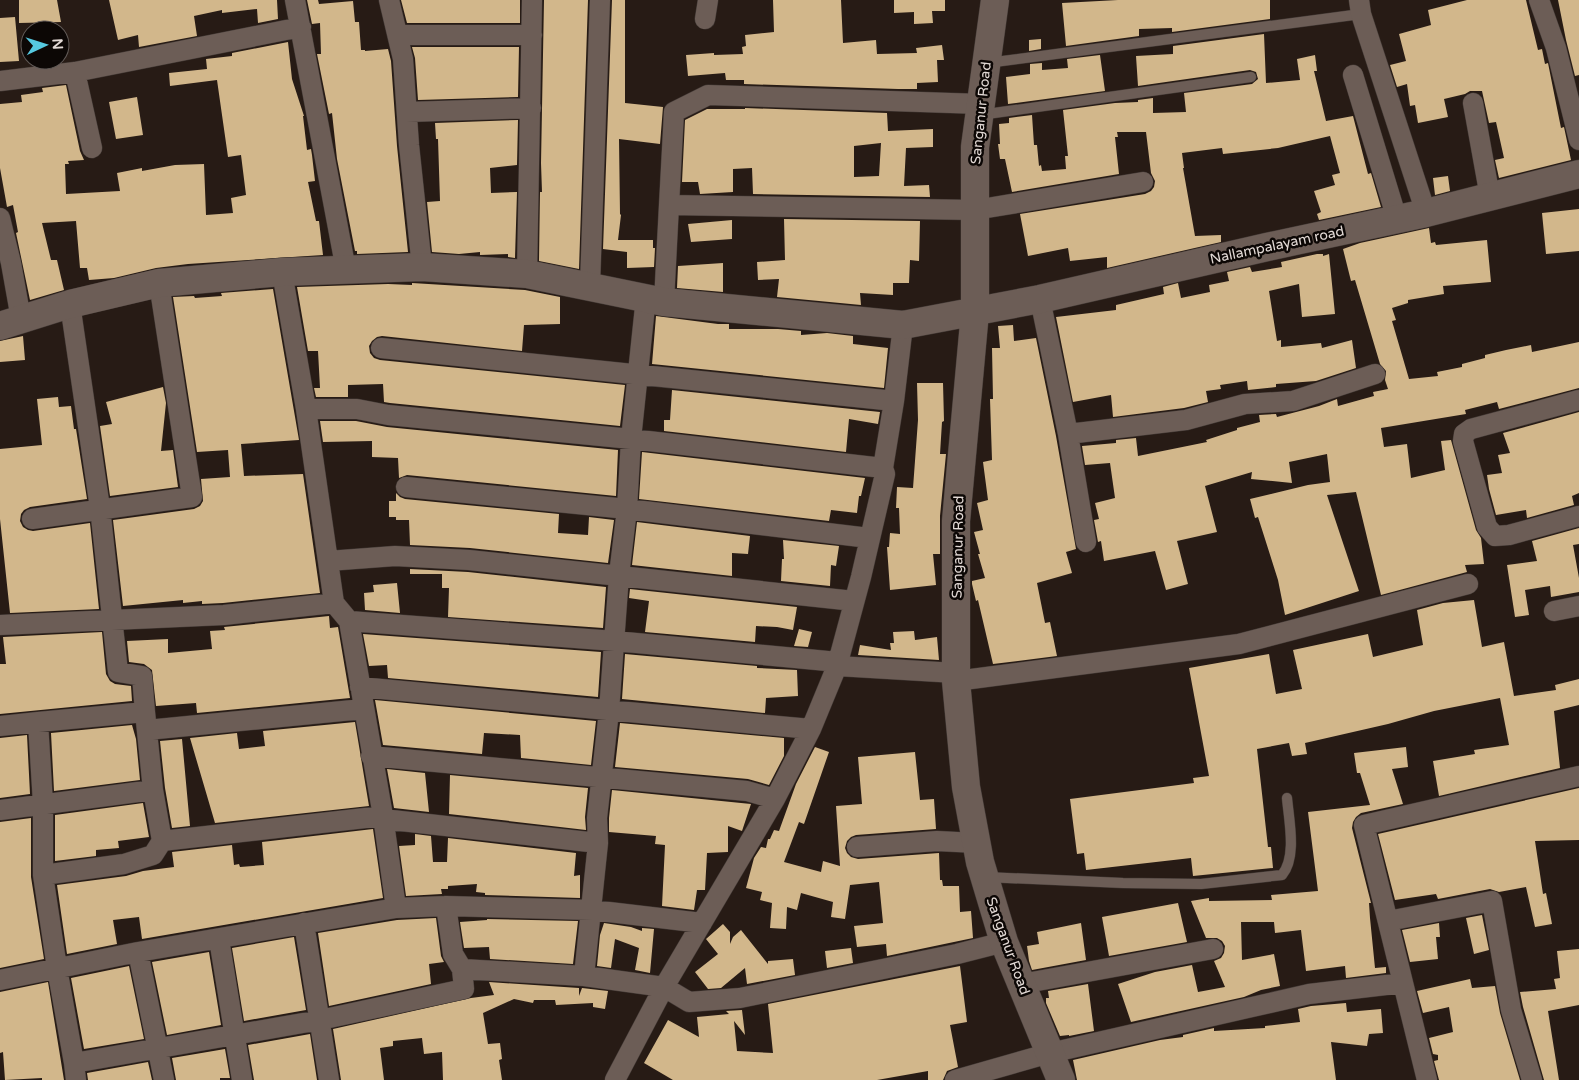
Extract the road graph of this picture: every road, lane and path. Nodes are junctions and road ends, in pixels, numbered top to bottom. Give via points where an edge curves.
1 (295, 0) edge
2 (389, 0) edge
3 (532, 0) edge
4 (600, 0) edge
5 (995, 0) edge
6 (1539, 0) edge
7 (1360, 7) edge
8 (301, 27) junction
9 (398, 35) junction
10 (532, 35) junction
11 (986, 63) junction
12 (75, 72) junction
13 (1353, 76) dead end
14 (1250, 77) dead end
15 (0, 81) edge
16 (1473, 103) dead end
17 (531, 108) junction
18 (980, 110) junction
19 (407, 112) junction
20 (1579, 140) edge
21 (92, 148) dead end
22 (1579, 174) edge
23 (1143, 182) dead end
24 (1490, 196) junction
25 (669, 205) junction
26 (975, 210) junction
27 (1426, 213) junction
28 (0, 218) edge
29 (1397, 220) junction
30 (422, 267) junction
31 (346, 270) junction
32 (282, 272) junction
33 (527, 274) junction
34 (159, 283) junction
35 (590, 285) junction
36 (655, 299) junction
37 (1040, 299) junction
38 (70, 304) junction
39 (974, 312) junction
40 (11, 323) edge
41 (903, 324) junction
42 (381, 348) dead end
43 (638, 373) junction
44 (1374, 374) dead end
45 (1579, 400) edge
46 (894, 401) junction
47 (306, 410) junction
48 (1068, 434) junction
49 (631, 439) junction
50 (883, 468) junction
51 (406, 487) dead end
52 (100, 508) junction
53 (627, 509) junction
54 (1579, 516) edge
55 (32, 518) dead end
56 (869, 538) junction
57 (1086, 542) dead end
58 (328, 561) junction
59 (619, 575) junction
60 (1468, 584) dead end
61 (854, 601) junction
62 (334, 603) junction
63 (1579, 606) edge
64 (1554, 612) dead end
65 (114, 621) junction
66 (349, 621) junction
67 (0, 625) edge
68 (615, 641) junction
69 (837, 664) junction
70 (956, 677) junction
71 (360, 687) junction
72 (363, 709) junction
73 (609, 711) junction
74 (146, 721) junction
75 (38, 722) junction
76 (0, 726) edge
77 (811, 729) junction
78 (371, 756) junction
79 (1579, 776) edge
80 (601, 779) junction
81 (153, 790) junction
82 (1287, 798) dead end
83 (776, 799) junction
84 (43, 804) junction
85 (0, 810) edge
86 (383, 818) junction
87 (162, 841) junction
88 (598, 843) junction
89 (977, 843) junction
90 (857, 847) dead end
91 (44, 874) junction
92 (984, 877) junction
93 (446, 906) junction
94 (396, 908) junction
95 (592, 910) junction
96 (1388, 921) junction
97 (304, 923) junction
98 (702, 924) junction
99 (219, 939) junction
100 (1004, 942) junction
101 (1213, 949) dead end
102 (138, 952) junction
103 (56, 968) junction
104 (462, 970) junction
105 (584, 976) junction
106 (0, 980) edge
107 (1403, 983) junction
108 (1021, 984) junction
109 (664, 987) junction
110 (320, 1020) junction
111 (235, 1035) junction
112 (158, 1048) junction
113 (1050, 1053) junction
114 (75, 1071) edge
115 (164, 1080) edge
116 (242, 1080) edge
117 (329, 1080) edge
118 (615, 1080) edge
119 (955, 1080) edge
120 (1061, 1080) edge
121 (1427, 1080) edge
122 (1532, 1080) edge

1 - 8 street
2 - 9 street
3 - 10 street
4 - 35 street
5 - 11 street, Sanganur Road
6 - 20 street via 1556,48
7 - 11 lane
7 - 27 street
8 - 12 street
8 - 31 street
9 - 10 street
9 - 19 street
10 - 17 street
11 - 18 street, Sanganur Road
12 - 15 street
12 - 21 street
13 - 29 street
14 - 18 lane
16 - 24 street
17 - 19 street
17 - 33 street
18 - 25 street via 708,95 674,112
18 - 26 street, Sanganur Road via 975,147
19 - 30 street
22 - 24 street, Nallampalayam road
23 - 26 street
24 - 27 street, Nallampalayam road
25 - 26 street
25 - 36 street
26 - 39 street, Sanganur Road
27 - 29 street, Nallampalayam road
28 - 40 street via 11,263
29 - 37 street, Nallampalayam road
30 - 31 street, Nallampalayam road
30 - 33 street, Nallampalayam road
31 - 32 street, Nallampalayam road
32 - 34 street, Nallampalayam road
32 - 47 street
33 - 35 street, Nallampalayam road
34 - 38 street, Nallampalayam road
34 - 52 street via 192,497
35 - 36 street, Nallampalayam road
36 - 41 street, Nallampalayam road
36 - 43 street
37 - 39 street, Nallampalayam road
37 - 48 street
38 - 40 street, Nallampalayam road
38 - 52 street
39 - 41 street, Nallampalayam road
39 - 70 street, Sanganur Road via 956,521
41 - 46 street
42 - 43 street
43 - 46 street
43 - 49 street
44 - 48 street via 1293,401 1245,404 1186,420
45 - 54 street via 1471,429 1464,434 1463,441 1487,527 1494,536
46 - 50 street
47 - 49 street via 357,409 388,415
47 - 58 street
48 - 57 street
49 - 50 street
49 - 53 street
50 - 56 street via 885,474
51 - 53 street
52 - 55 street
52 - 65 street
53 - 56 street
53 - 59 street
56 - 61 street
58 - 59 street via 395,556
58 - 62 street
59 - 61 street
59 - 68 street
60 - 70 street via 1239,644
61 - 69 street
62 - 65 street via 224,615
62 - 66 street
63 - 64 street
65 - 67 street
65 - 74 street via 118,672 142,676
66 - 68 street
66 - 71 street
68 - 69 street
68 - 73 street
69 - 70 street
69 - 77 street
70 - 89 street, Sanganur Road via 966,788
71 - 72 street
71 - 73 street
72 - 74 street
72 - 78 street
73 - 77 street
73 - 80 street
74 - 75 street
74 - 81 street
75 - 76 street
75 - 84 street
77 - 83 street
78 - 80 street
78 - 86 street
79 - 96 street via 1364,825
80 - 83 street via 747,791
80 - 88 street
81 - 84 street
81 - 87 street
82 - 92 lane via 1291,854 1288,868 1282,875 1201,884
83 - 98 street
84 - 85 street
84 - 91 street
86 - 87 street
86 - 88 street
86 - 94 street
87 - 91 street via 153,855 124,864
88 - 95 street
89 - 90 street via 937,841
89 - 92 street, Sanganur Road
91 - 103 street
92 - 100 street, Sanganur Road
93 - 94 street
93 - 95 street
93 - 104 street via 453,954
94 - 97 street
95 - 98 street
95 - 105 street
96 - 107 street
96 - 122 street via 1492,901 1511,1010
97 - 99 street
97 - 110 street
98 - 109 street
99 - 102 street
99 - 111 street
100 - 108 street, Sanganur Road
100 - 109 street via 740,998 689,1002
101 - 108 street
102 - 103 street
102 - 112 street
103 - 106 street
103 - 114 street
104 - 105 street
104 - 110 street via 464,989
105 - 109 street
107 - 113 street via 1309,994
107 - 121 street
108 - 113 street, Sanganur Road
109 - 118 street
110 - 111 street
110 - 117 street
111 - 112 street
111 - 116 street
112 - 114 street
112 - 115 street
113 - 119 street
113 - 120 street, Sanganur Road

